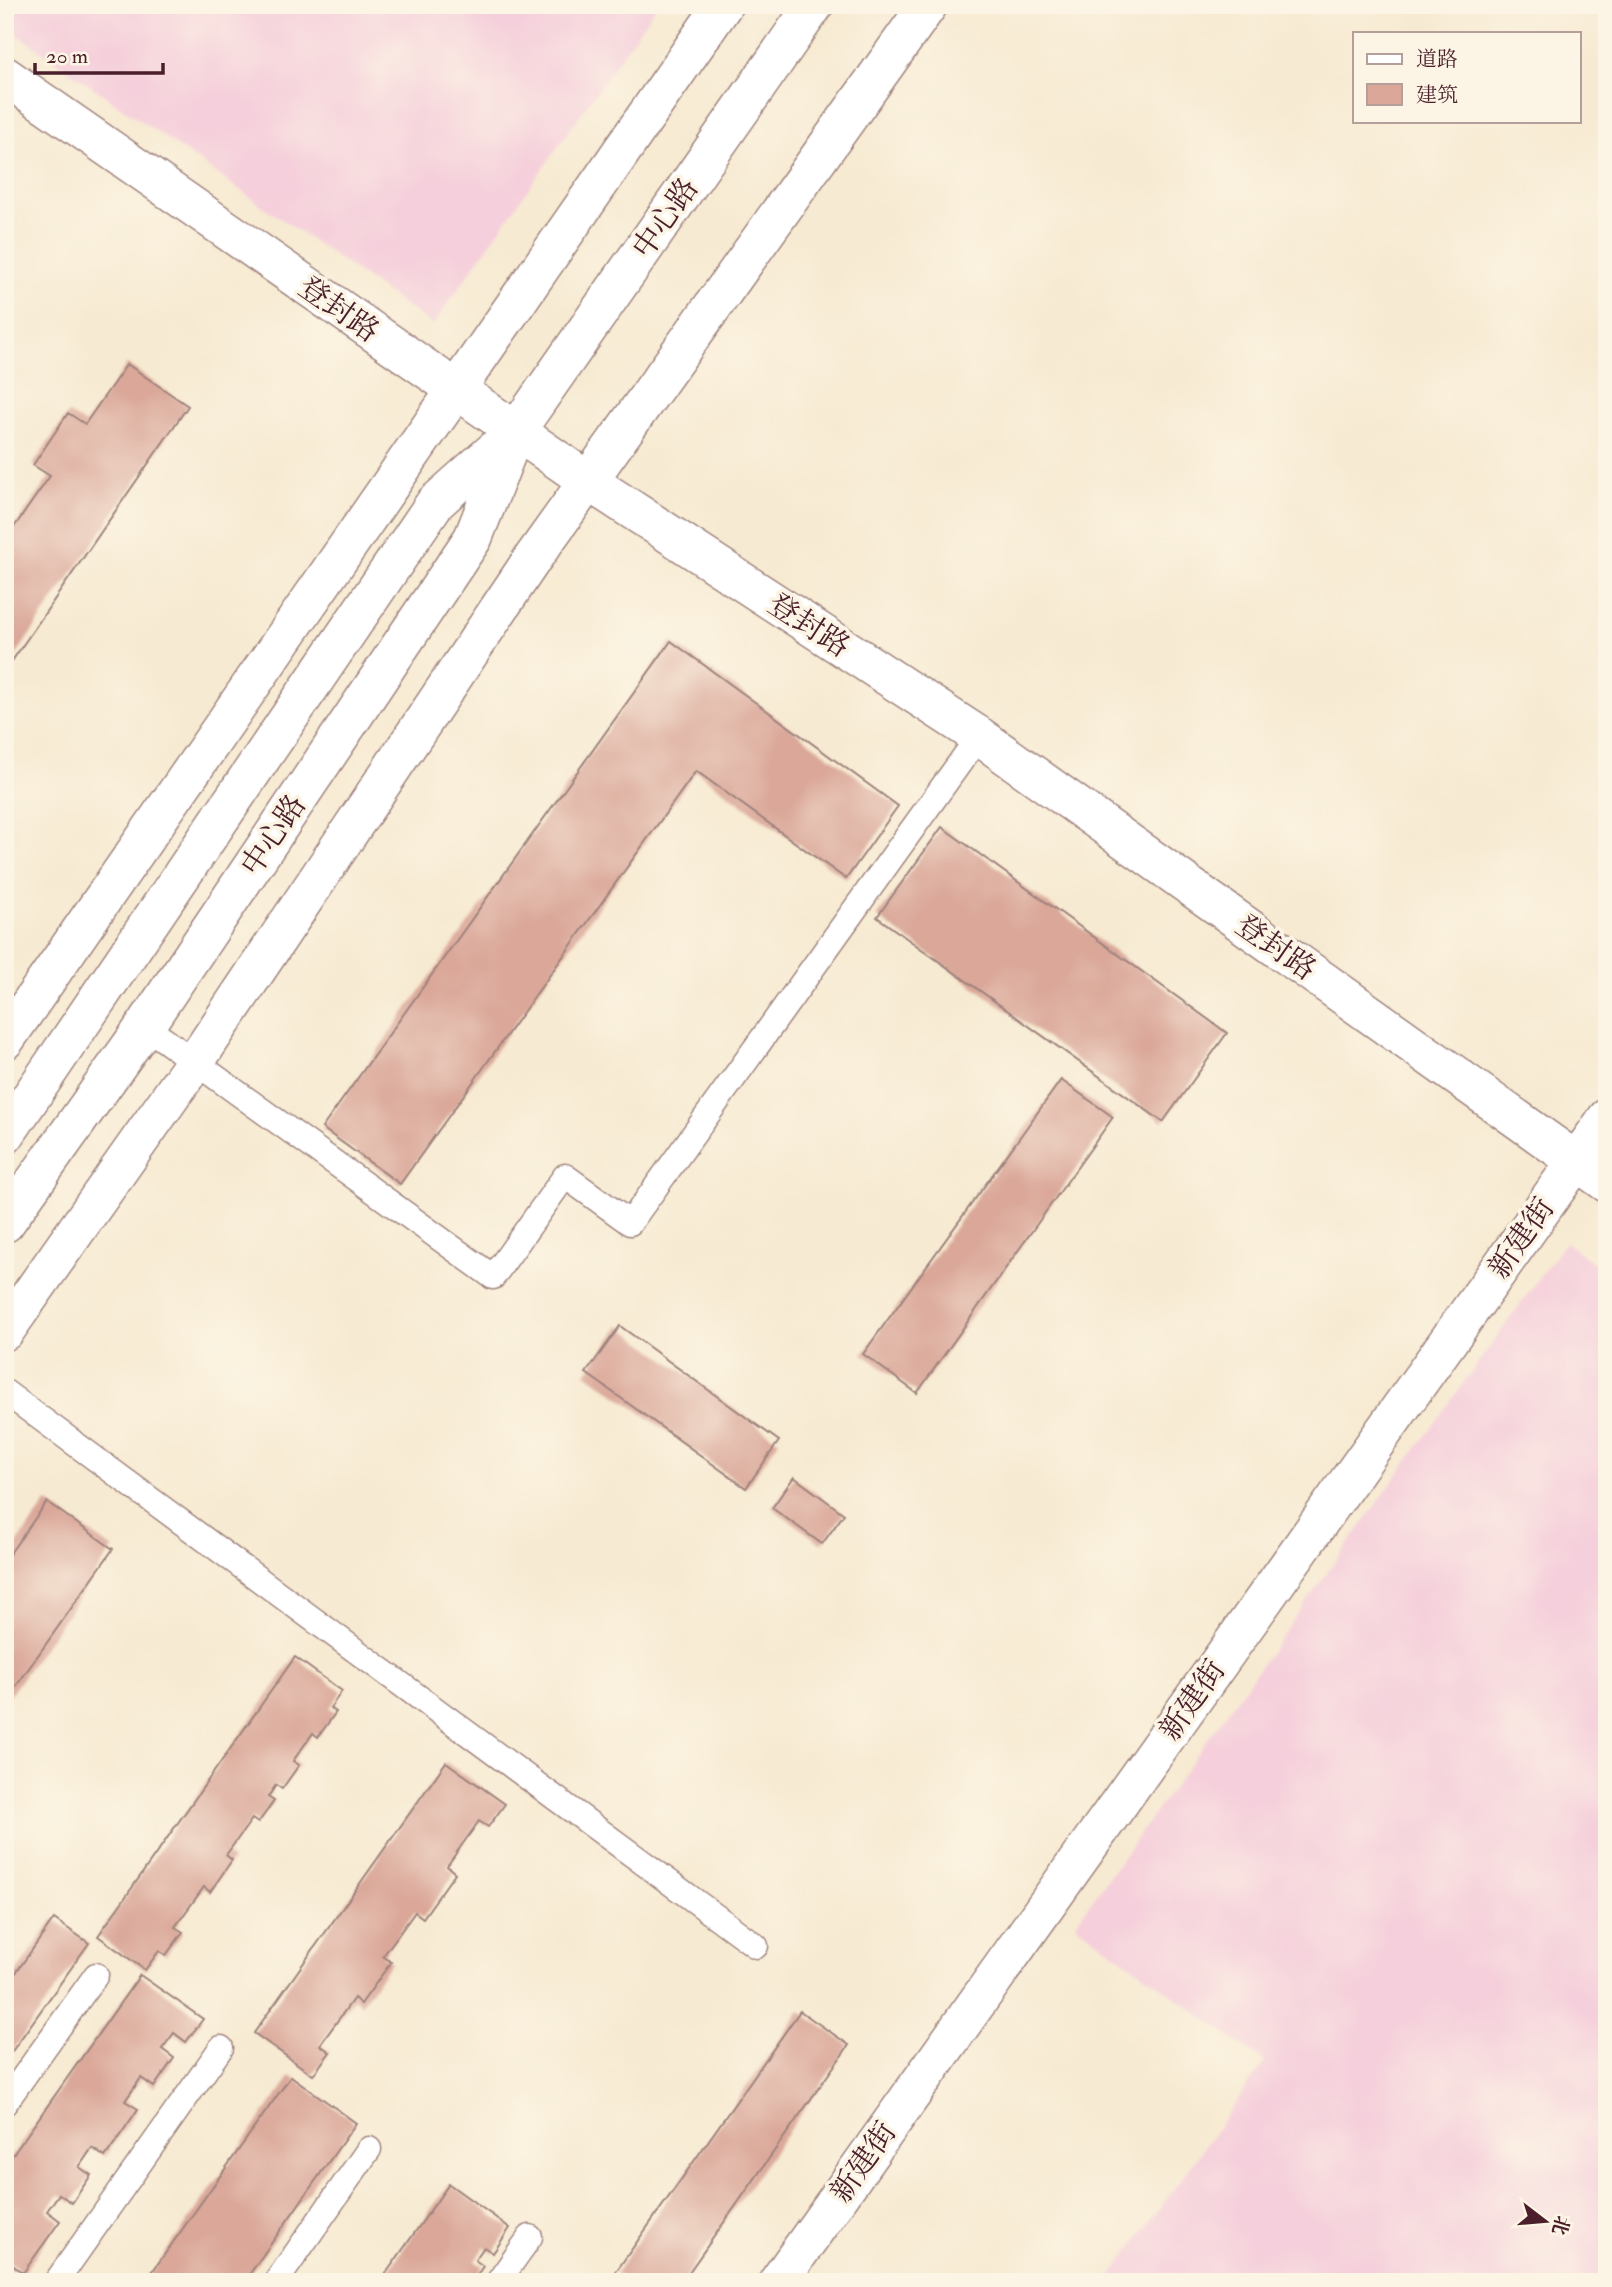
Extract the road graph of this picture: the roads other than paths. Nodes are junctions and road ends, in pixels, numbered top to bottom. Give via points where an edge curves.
1 (723, 5) edge
2 (814, 5) edge
3 (929, 5) edge
4 (5, 76) edge
5 (456, 390) junction
6 (516, 432) junction
7 (588, 481) junction
8 (979, 736) junction
9 (145, 1026) junction
10 (5, 1040) edge
11 (195, 1062) junction
12 (1607, 1118) edge
13 (5, 1135) edge
14 (1576, 1162) junction
15 (1607, 1184) edge
16 (5, 1223) edge
17 (5, 1331) edge
18 (5, 1392) edge
19 (756, 1946) dead end
20 (96, 1975) dead end
21 (221, 2048) dead end
22 (5, 2104) edge
23 (369, 2149) dead end
24 (530, 2237) dead end
25 (56, 2282) edge
26 (276, 2282) edge
27 (498, 2282) edge
28 (778, 2282) edge

1 - 5 street
2 - 6 street, 中心路
3 - 7 street
4 - 5 street, 登封路
5 - 6 street, 登封路
5 - 10 street
6 - 7 street, 登封路
6 - 9 street, 中心路 via 473,538
6 - 13 street, 中心路 via 435,503
7 - 8 street, 登封路
7 - 11 street
8 - 11 lane via 630,1223 565,1176 493,1277
8 - 14 street, 登封路
9 - 11 lane
9 - 16 street, 中心路
11 - 17 street
12 - 14 street, 新建街
14 - 15 street, 登封路
14 - 28 street, 新建街
18 - 19 lane
20 - 22 lane
21 - 25 lane
23 - 26 lane
24 - 27 lane

